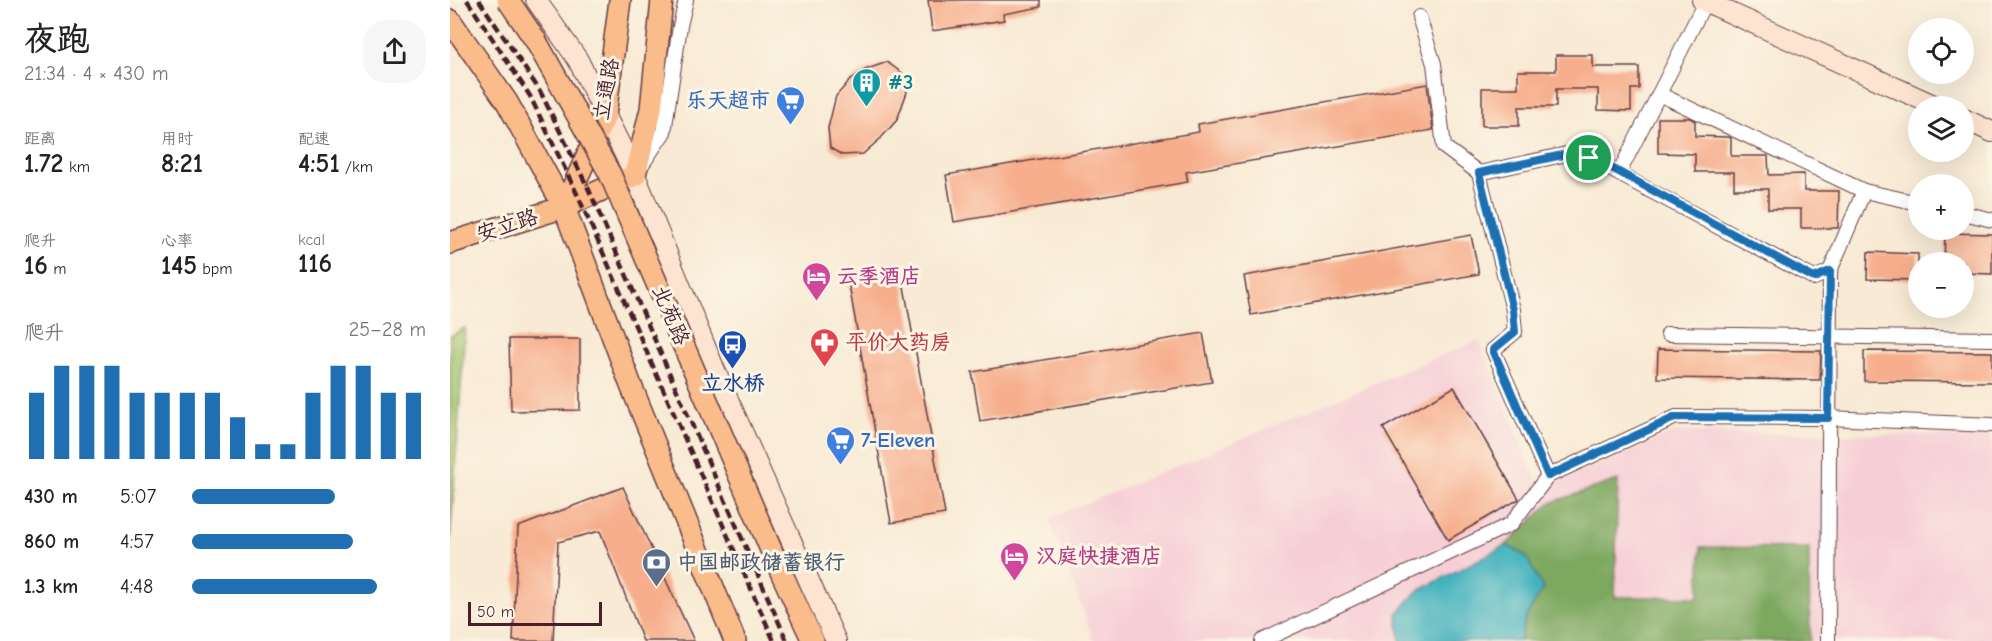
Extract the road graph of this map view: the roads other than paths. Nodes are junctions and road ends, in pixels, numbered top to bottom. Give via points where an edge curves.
1 (508, 0) edge
2 (536, 0) edge
3 (620, 0) edge
4 (662, 0) edge
5 (686, 0) edge
6 (1704, 1) edge
7 (1419, 16) dead end
8 (450, 20) edge
9 (1659, 94) junction
10 (1914, 96) edge
11 (606, 116) junction
12 (1974, 124) edge
13 (1992, 132) edge
14 (1479, 173) junction
15 (1619, 173) junction
16 (635, 175) junction
17 (1864, 191) junction
18 (1908, 202) edge
19 (564, 207) junction
20 (1974, 216) edge
21 (1992, 220) edge
22 (450, 243) edge
23 (1830, 271) junction
24 (1668, 334) dead end
25 (1829, 335) junction
26 (1992, 339) edge
27 (1828, 418) junction
28 (1992, 425) edge
29 (1548, 476) junction
30 (735, 641) edge
31 (813, 641) edge
32 (836, 641) edge
33 (1262, 641) edge
34 (1828, 641) edge

1 - 31 main road, 北苑路, bridge via 536,41 610,174
2 - 11 street, 北苑路 via 578,60
3 - 11 main road, 立通路
4 - 16 main road via 651,109
5 - 16 street via 664,132
6 - 9 street
6 - 10 street
7 - 14 street via 1434,64 1444,147
8 - 19 main road via 507,102
9 - 15 street
9 - 17 street
11 - 16 street, 北苑路
11 - 19 main road, 立通路
12 - 13 street
14 - 15 street via 1567,154 1589,158
14 - 29 street via 1515,332 1493,350
15 - 23 street via 1814,278
16 - 19 main road, 安立路
16 - 32 street, 北苑路 via 714,368
17 - 18 street
17 - 23 street
19 - 22 main road, 安立路
19 - 30 main road
20 - 21 street
23 - 25 street
24 - 25 street
25 - 26 street
25 - 27 street
27 - 28 street
27 - 29 street via 1676,417
27 - 34 street
29 - 33 street via 1511,524

